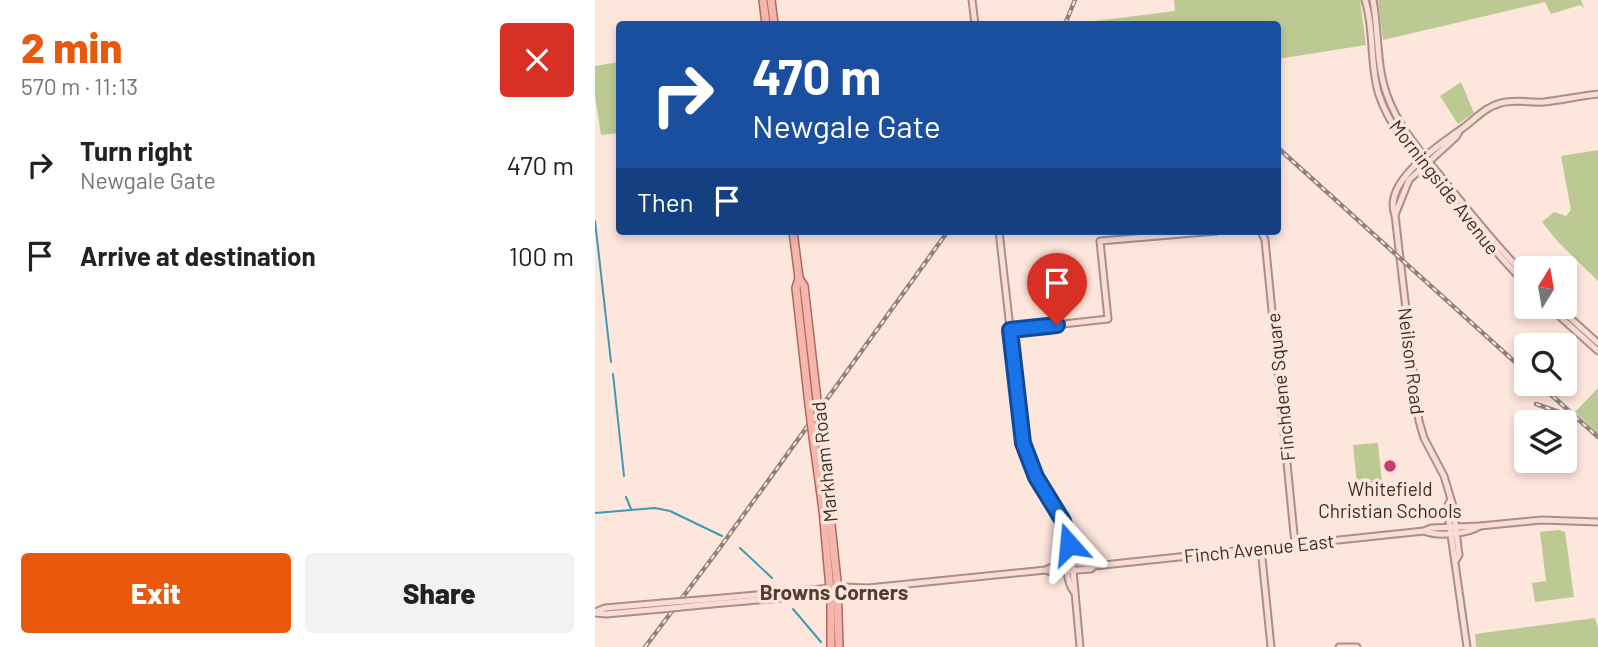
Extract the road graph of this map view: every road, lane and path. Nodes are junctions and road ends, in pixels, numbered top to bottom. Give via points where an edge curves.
1 (763, 0) edge
2 (771, 0) edge
3 (972, 0) edge
4 (1365, 0) edge
5 (1373, 0) edge
6 (766, 21) edge
7 (774, 21) edge
8 (975, 21) edge
9 (1598, 94) edge
10 (1424, 161) junction
11 (1465, 211) junction
12 (794, 235) edge
13 (999, 235) edge
14 (1170, 235) edge
15 (1264, 235) edge
16 (1514, 264) edge
17 (1514, 272) edge
18 (799, 278) junction
19 (1562, 319) edge
20 (1571, 319) edge
21 (1010, 330) junction
22 (1598, 343) edge
23 (1598, 351) edge
24 (1598, 522) edge
25 (1453, 529) junction
26 (1295, 544) junction
27 (1261, 548) junction
28 (1070, 568) junction
29 (834, 591) junction
30 (595, 612) edge
31 (831, 647) edge
32 (839, 647) edge
33 (1080, 647) edge
34 (1271, 647) edge
35 (1339, 647) edge
36 (1357, 647) edge
37 (1467, 647) edge

1 - 6 main road
2 - 7 main road
3 - 8 main road
4 - 10 main road, Morningside Avenue via 1379,96 1399,136
5 - 10 main road, Morningside Avenue via 1387,95
9 - 10 main road, Neilson Road via 1500,103
10 - 11 main road, Morningside Avenue
10 - 25 main road, Neilson Road via 1409,180 1395,215 1419,421 1444,476 1453,506
11 - 16 main road, Morningside Avenue
11 - 17 main road, Morningside Avenue
12 - 18 main road, Markham Road
13 - 21 main road
14 - 21 main road via 1100,241 1108,319
15 - 26 main road, Finchdene Square
18 - 29 main road, Markham Road, bridge via 796,288 809,405
18 - 29 main road, Markham Road, bridge via 804,286 823,440
19 - 23 main road
20 - 22 main road
21 - 28 main road via 1023,443 1036,477 1063,521
24 - 25 main road, Finch Avenue East via 1541,520
25 - 26 main road, Finch Avenue East
25 - 37 main road, Neilson Road
26 - 27 main road, Finch Avenue East
27 - 28 main road, Finch Avenue East
27 - 34 main road
28 - 29 main road, Finch Avenue East
28 - 33 main road via 1076,587
29 - 30 main road, Finch Avenue East, bridge
29 - 31 main road, Markham Road
29 - 32 main road, Markham Road
35 - 36 main road

